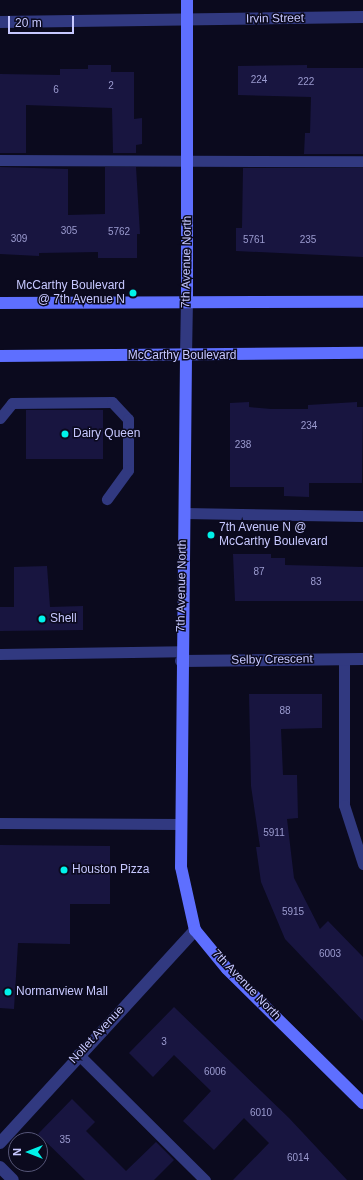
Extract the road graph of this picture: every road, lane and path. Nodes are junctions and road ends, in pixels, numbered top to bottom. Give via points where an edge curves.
1 (187, 0) edge
2 (363, 17) edge
3 (187, 21) junction
4 (0, 22) edge
5 (0, 160) edge
6 (363, 161) edge
7 (190, 162) junction
8 (186, 301) junction
9 (363, 302) edge
10 (0, 303) edge
11 (363, 353) edge
12 (0, 356) edge
13 (186, 357) junction
14 (0, 418) edge
15 (108, 499) dead end
16 (184, 513) junction
17 (363, 516) edge
18 (0, 654) edge
19 (181, 656) junction
20 (344, 659) junction
21 (363, 659) edge
22 (0, 823) edge
23 (181, 824) junction
24 (363, 864) edge
25 (195, 930) junction
26 (78, 1054) junction
27 (363, 1103) edge
28 (0, 1143) edge
29 (0, 1167) edge
30 (13, 1180) edge
31 (205, 1180) edge

1 - 3 street, 7th Avenue North
2 - 3 street, Irvin Street
3 - 4 street, Irvin Street
3 - 7 street, 7th Avenue North
5 - 7 lane
6 - 7 lane
7 - 8 street, 7th Avenue North
8 - 9 street
8 - 10 street
8 - 13 street, 7th Avenue North
11 - 13 street, McCarthy Boulevard
12 - 13 street, McCarthy Boulevard
13 - 16 street, 7th Avenue North
14 - 15 lane via 12,403 112,402 128,418 128,470
16 - 17 lane
16 - 19 street, 7th Avenue North
18 - 19 lane
19 - 20 street, Selby Crescent
19 - 23 street, 7th Avenue North
20 - 21 street, Selby Crescent
20 - 24 lane via 344,804
22 - 23 lane
23 - 25 street, 7th Avenue North via 181,867
25 - 26 street, Nollet Avenue
25 - 27 street, 7th Avenue North via 227,970
26 - 28 street, Nollet Avenue
26 - 31 lane
29 - 30 street

